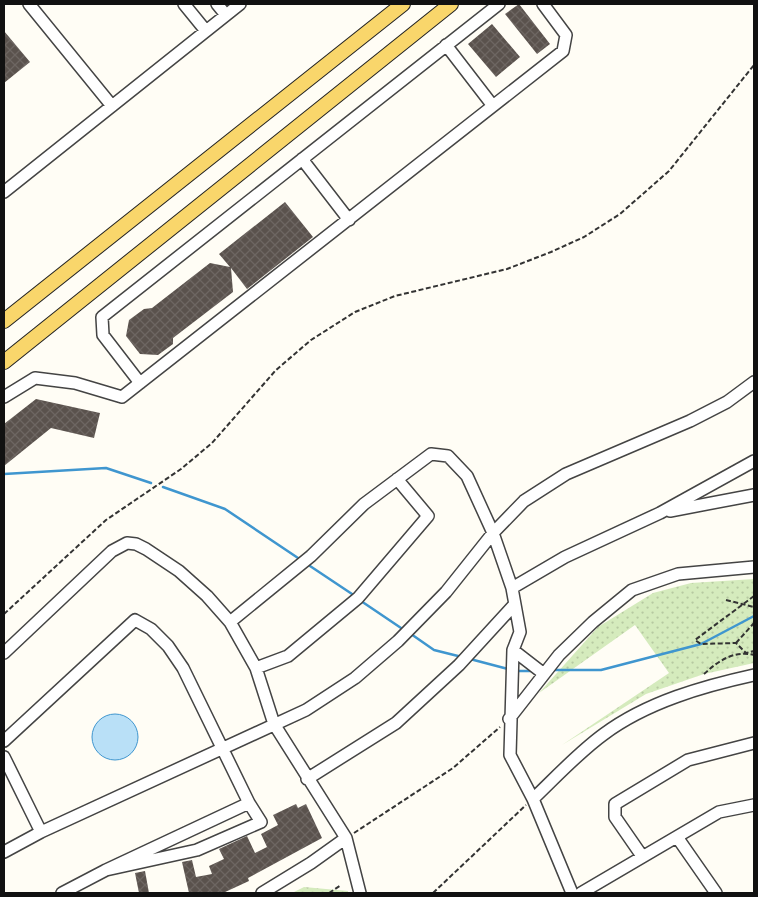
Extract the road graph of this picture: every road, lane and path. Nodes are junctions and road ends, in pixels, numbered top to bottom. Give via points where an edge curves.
1 (28, 4) edge
2 (184, 4) edge
3 (218, 4) edge
4 (240, 4) edge
5 (403, 4) edge
6 (451, 4) edge
7 (499, 4) edge
8 (543, 4) edge
9 (226, 15) junction
10 (206, 31) junction
11 (446, 45) junction
12 (754, 65) edge
13 (112, 106) junction
14 (493, 106) junction
15 (302, 159) junction
16 (4, 192) edge
17 (348, 220) junction
18 (4, 321) edge
19 (4, 362) edge
20 (754, 382) edge
21 (140, 383) junction
22 (4, 397) edge
23 (754, 461) edge
24 (397, 479) junction
25 (754, 495) edge
26 (660, 513) junction
27 (493, 533) junction
28 (754, 567) edge
29 (512, 588) junction
30 (754, 596) edge
31 (726, 600) dead end
32 (743, 604) junction
33 (514, 605) junction
34 (754, 607) edge
35 (4, 614) edge
36 (230, 622) junction
37 (754, 623) edge
38 (736, 643) junction
39 (513, 650) junction
40 (754, 652) edge
41 (4, 653) edge
42 (746, 653) junction
43 (754, 655) edge
44 (256, 668) junction
45 (544, 674) junction
46 (704, 674) dead end
47 (754, 675) edge
48 (509, 720) junction
49 (274, 724) junction
50 (4, 741) edge
51 (754, 744) edge
52 (221, 748) junction
53 (4, 758) edge
54 (307, 779) junction
55 (533, 799) junction
56 (248, 803) junction
57 (754, 805) edge
58 (41, 832) junction
59 (677, 837) junction
60 (346, 838) junction
61 (4, 852) edge
62 (642, 856) junction
63 (106, 870) junction
64 (341, 885) dead end
65 (713, 892) edge
66 (62, 893) edge
67 (262, 893) edge
68 (329, 893) edge
69 (360, 893) edge
70 (433, 893) edge
71 (572, 893) edge
72 (581, 893) edge

1 - 13 street
2 - 10 street
3 - 9 street
4 - 9 street
5 - 18 main road
6 - 19 main road
7 - 11 street
8 - 14 street via 566,34 564,51
9 - 10 street
10 - 13 street
11 - 14 street
11 - 15 street
12 - 35 path via 669,171 620,214 584,237 552,252 507,269 395,296 355,312 311,340 276,370 212,443 106,520
13 - 16 street
14 - 17 street
15 - 17 street
15 - 21 street via 102,317 103,335
17 - 21 street
20 - 27 street via 727,402 690,421 566,474 524,501
21 - 22 street via 122,397 75,382 35,378
23 - 26 street
24 - 27 street via 431,454 448,456 467,476
24 - 36 street via 364,504 311,556
24 - 44 street via 428,516 358,598 288,656
25 - 26 street
26 - 29 street via 565,557
27 - 29 street
27 - 49 street via 446,592 398,641 355,678 306,710
28 - 45 street via 678,574 632,590 592,622 558,655
29 - 33 street
30 - 32 path
31 - 32 path
32 - 34 path
32 - 38 path via 695,640 701,644
33 - 39 street via 520,632
33 - 54 street via 459,665 396,722
36 - 41 street via 179,571 146,549 127,543 112,551
36 - 44 street
37 - 38 path
38 - 42 path
39 - 45 street
39 - 48 street
40 - 42 path
42 - 43 path
42 - 46 path via 720,659
44 - 49 street
45 - 48 street
47 - 55 street via 708,685 657,704 605,733
48 - 55 street via 510,755
48 - 60 path via 453,768
49 - 52 street
49 - 54 street
50 - 52 street via 135,620 151,629 173,653
51 - 62 street via 688,760 615,804 615,817
52 - 56 street
52 - 58 street
53 - 58 street
54 - 60 street
55 - 70 path
55 - 71 street
56 - 63 street
56 - 63 street via 261,822 196,850
57 - 59 street via 719,812
58 - 61 street
59 - 62 street
59 - 65 street
60 - 67 street
60 - 69 street
62 - 72 street
63 - 66 street
64 - 68 path

